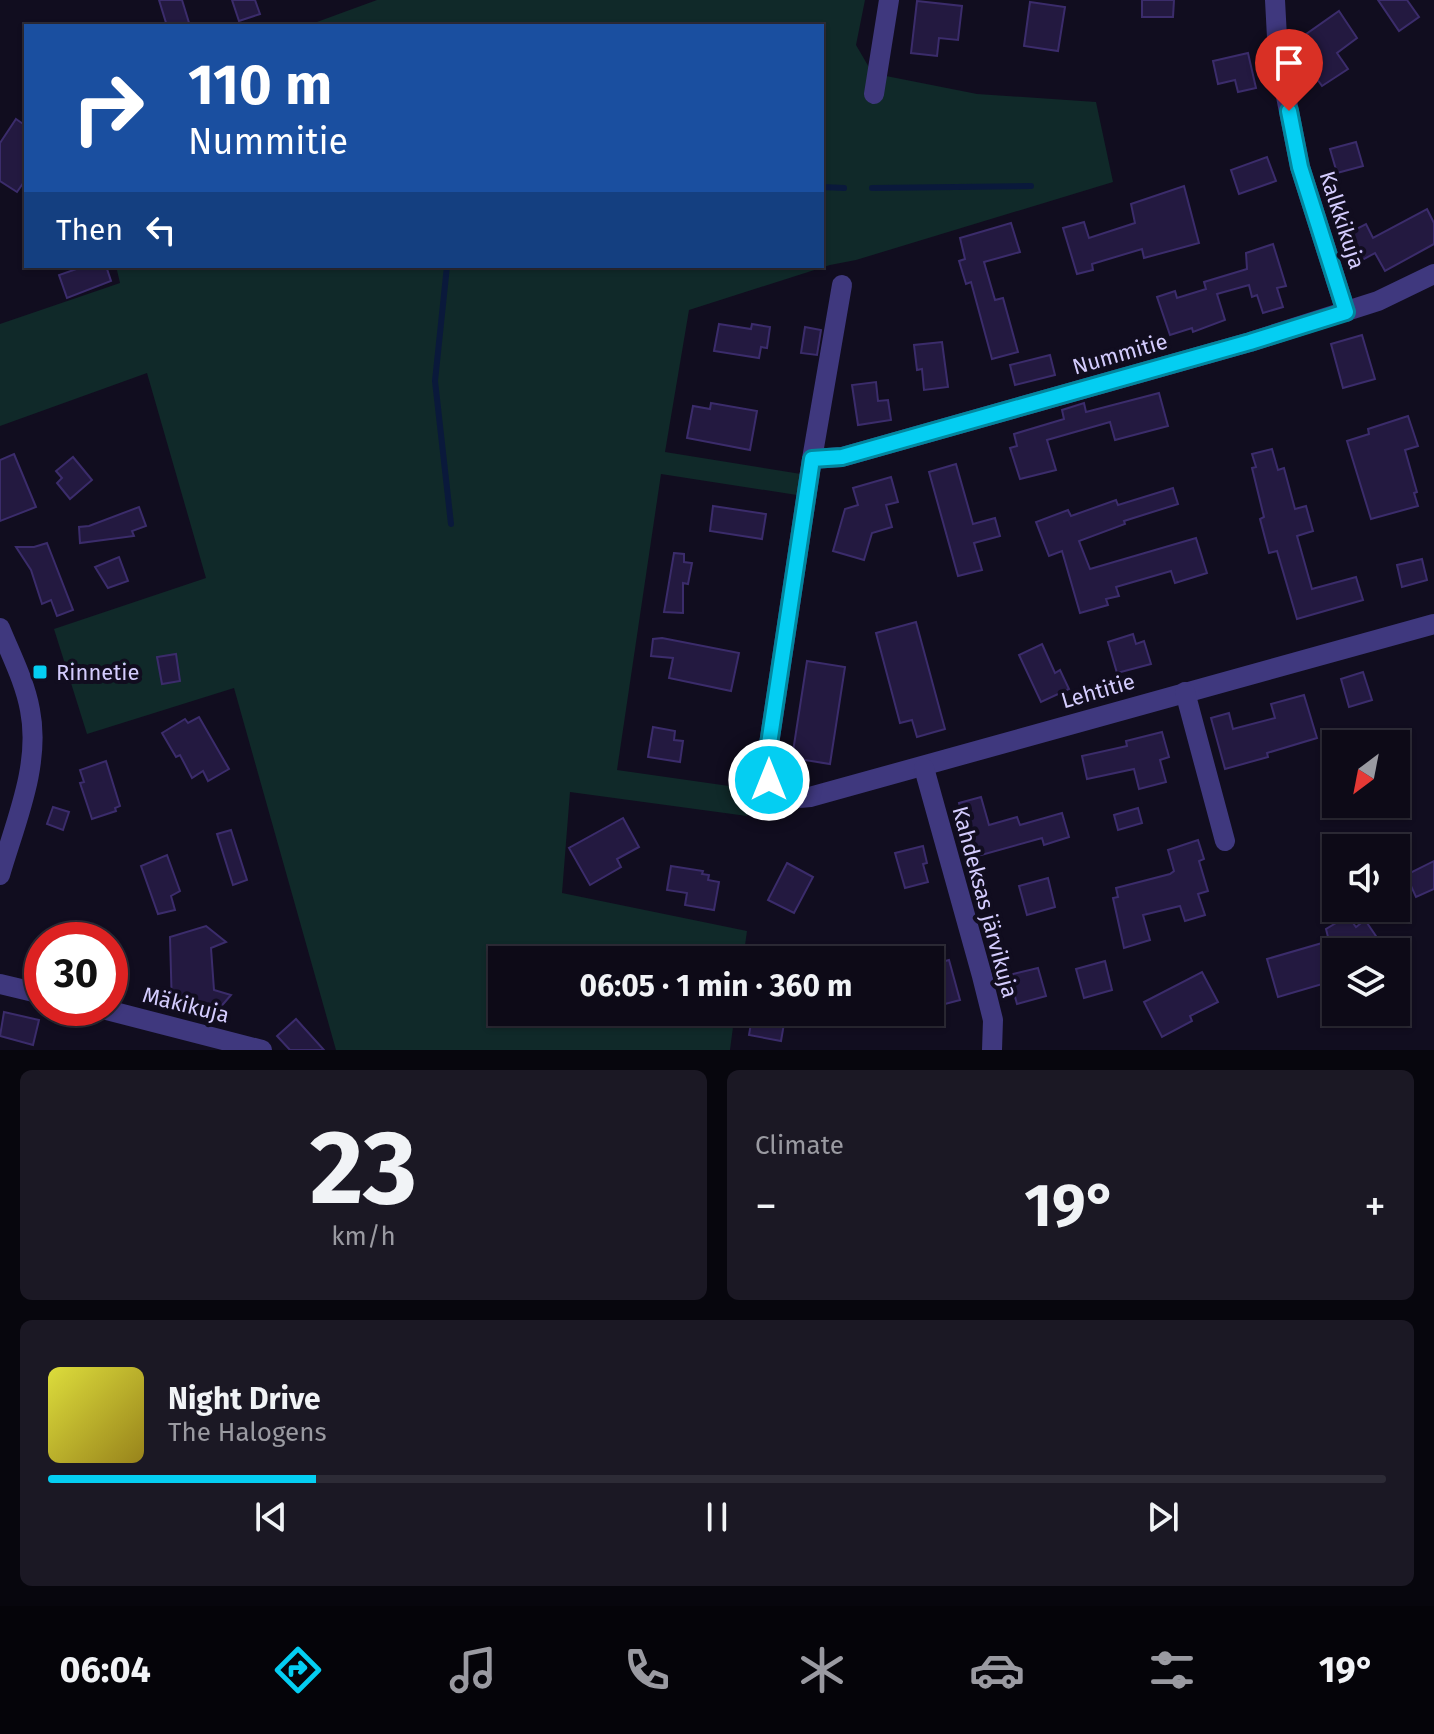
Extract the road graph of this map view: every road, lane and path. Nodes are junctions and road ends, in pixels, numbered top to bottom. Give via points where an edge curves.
1 (889, 0) edge
2 (1275, 0) edge
3 (874, 94) dead end
4 (1434, 274) edge
5 (842, 285) dead end
6 (1346, 312) junction
7 (812, 459) junction
8 (1434, 624) edge
9 (0, 628) edge
10 (1185, 692) junction
11 (924, 768) junction
12 (1225, 841) dead end
13 (0, 875) edge
14 (0, 984) edge
15 (24, 990) edge
16 (128, 1015) edge
17 (262, 1050) edge
18 (992, 1050) edge

1 - 3 street
2 - 6 street, Kalkkikuja via 1278,56 1300,167
4 - 6 street, Nummitie
5 - 7 street
6 - 7 street, Nummitie via 842,457
7 - 11 street, Lehtitie via 766,764 769,780 776,793 790,799
8 - 10 street, Lehtitie
9 - 13 street via 30,710 33,754
10 - 11 street, Lehtitie
10 - 12 street
11 - 18 street, Kahdeksas järvikuja via 993,1020
14 - 15 street
16 - 17 street, Mäkikuja

